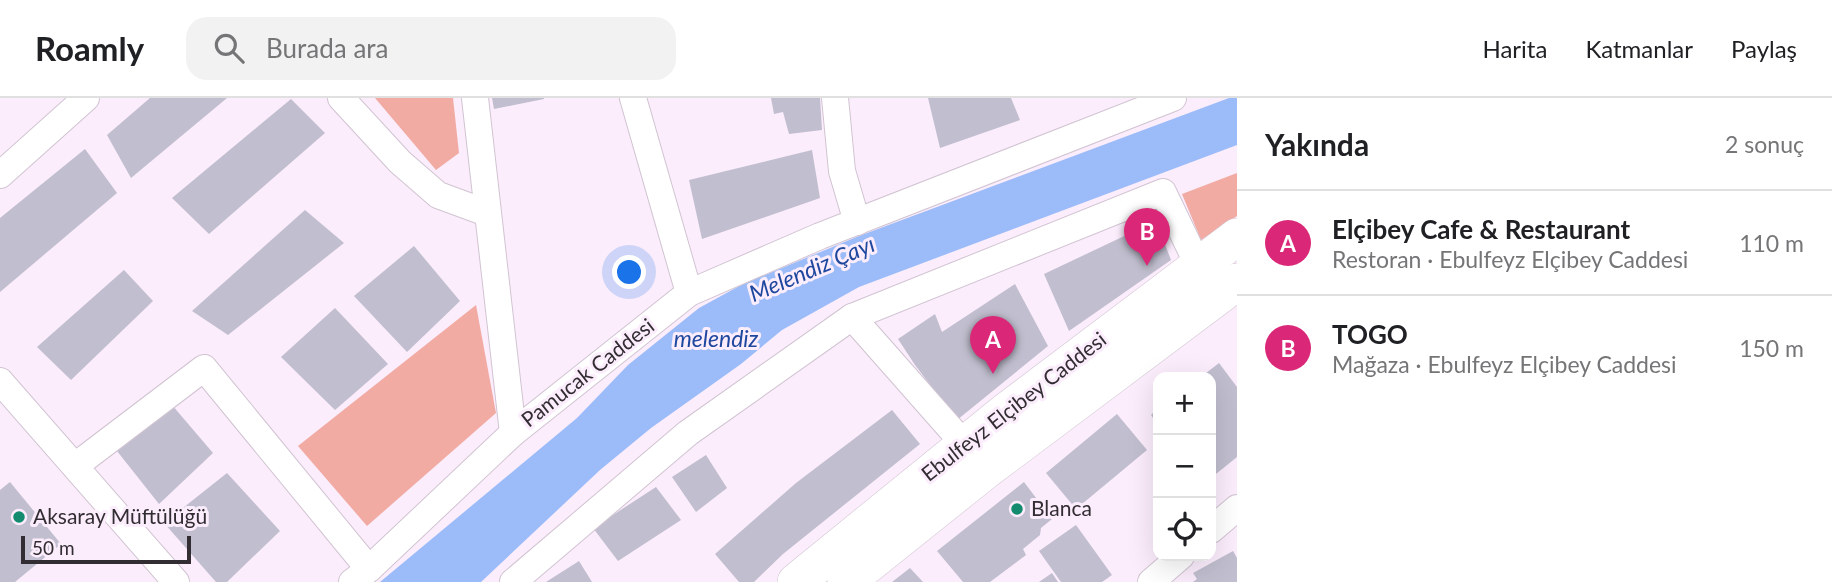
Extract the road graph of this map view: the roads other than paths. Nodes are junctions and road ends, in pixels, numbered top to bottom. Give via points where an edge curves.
1 (341, 98) edge
2 (475, 98) edge
3 (633, 98) edge
4 (835, 98) edge
5 (1173, 98) edge
6 (1148, 102) edge
7 (70, 103) edge
8 (0, 175) edge
9 (487, 213) junction
10 (858, 222) junction
11 (1237, 237) edge
12 (1198, 265) junction
13 (1237, 282) edge
14 (689, 293) junction
15 (852, 317) junction
16 (1, 383) edge
17 (513, 433) junction
18 (965, 445) junction
19 (75, 466) junction
20 (1237, 508) edge
21 (1216, 526) edge
22 (1175, 561) edge
23 (361, 575) edge
24 (176, 582) edge
25 (513, 582) edge
26 (796, 582) edge
27 (846, 582) edge
28 (1151, 582) edge

1 - 9 street via 400,162 438,195
2 - 9 street
3 - 14 street
4 - 10 street via 842,171
5 - 6 street, Pamucak Caddesi
6 - 10 street, Pamucak Caddesi
7 - 8 street
9 - 17 street
10 - 14 street, Pamucak Caddesi
11 - 12 main road, Ebulfeyz Elçibey Caddesi
12 - 15 street via 1163,192
12 - 18 main road, Ebulfeyz Elçibey Caddesi
13 - 27 main road, Ebulfeyz Elçibey Caddesi via 986,470
14 - 17 street, Pamucak Caddesi
15 - 18 street
15 - 25 street via 688,433
16 - 19 street
17 - 23 street, Pamucak Caddesi
18 - 26 main road, Ebulfeyz Elçibey Caddesi
19 - 23 street via 204,368
19 - 24 street
20 - 21 street
22 - 28 street

